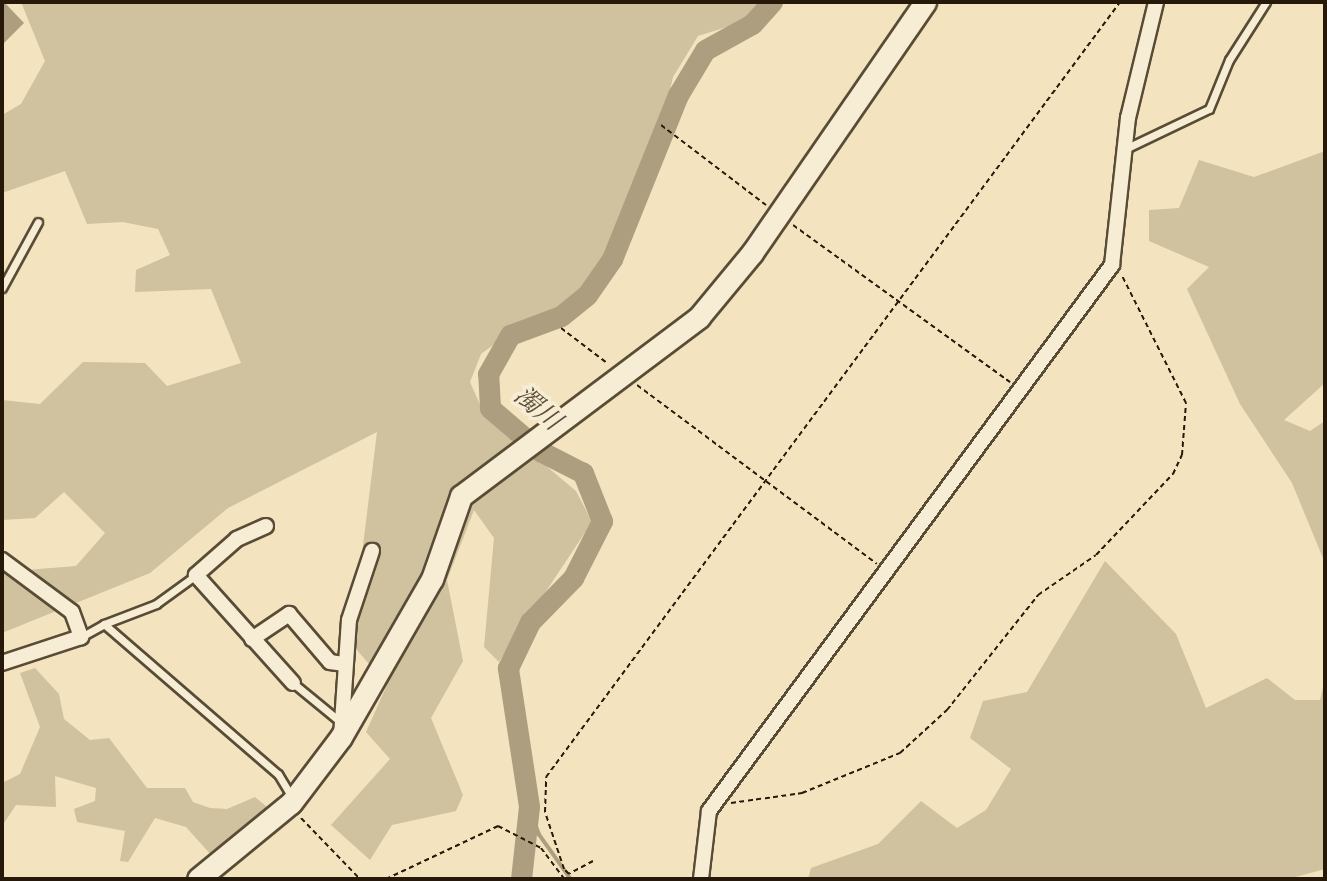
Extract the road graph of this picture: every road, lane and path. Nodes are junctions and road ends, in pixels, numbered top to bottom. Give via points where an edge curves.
1 (925, 2) edge
2 (1120, 2) edge
3 (1156, 2) edge
4 (1266, 2) edge
5 (661, 125) dead end
6 (1124, 149) junction
7 (779, 214) junction
8 (38, 222) dead end
9 (1115, 259) junction
10 (2, 288) edge
11 (898, 301) junction
12 (561, 328) dead end
13 (624, 376) junction
14 (1021, 390) junction
15 (765, 481) junction
16 (266, 526) dead end
17 (372, 551) dead end
18 (2, 560) edge
19 (886, 571) junction
20 (196, 575) junction
21 (104, 624) junction
22 (82, 637) junction
23 (252, 639) junction
24 (2, 663) edge
25 (345, 664) junction
26 (293, 683) joint
27 (340, 728) junction
28 (718, 799) junction
29 (291, 803) junction
30 (593, 861) dead end
31 (198, 879) edge
32 (360, 879) edge
33 (386, 879) edge
34 (564, 879) edge
35 (701, 879) edge

1 - 7 street
2 - 11 path
3 - 6 street
4 - 6 lane via 1229,60 1209,109
5 - 7 path
6 - 9 street
7 - 11 path
7 - 13 street via 699,317
8 - 10 lane
9 - 14 street
9 - 28 path via 1129,298 1183,393 1186,424 1173,474 1096,555 1038,594 947,710 900,753 769,801
11 - 14 path
11 - 15 path
12 - 13 path
13 - 15 path
13 - 27 street via 461,496 432,579
14 - 19 street
15 - 19 path
15 - 30 path via 546,777 545,812 564,869 569,874
16 - 20 street via 228,545
17 - 25 street via 349,620
18 - 22 street via 72,612
19 - 28 street
20 - 21 lane via 156,604
20 - 23 street
21 - 22 lane
21 - 29 lane via 278,774 289,787
22 - 24 street
23 - 25 street via 289,614 330,662
23 - 26 street
25 - 27 street
26 - 27 lane
27 - 29 street
28 - 35 street via 709,811
29 - 31 street
29 - 32 path
33 - 34 path via 490,827 541,848

